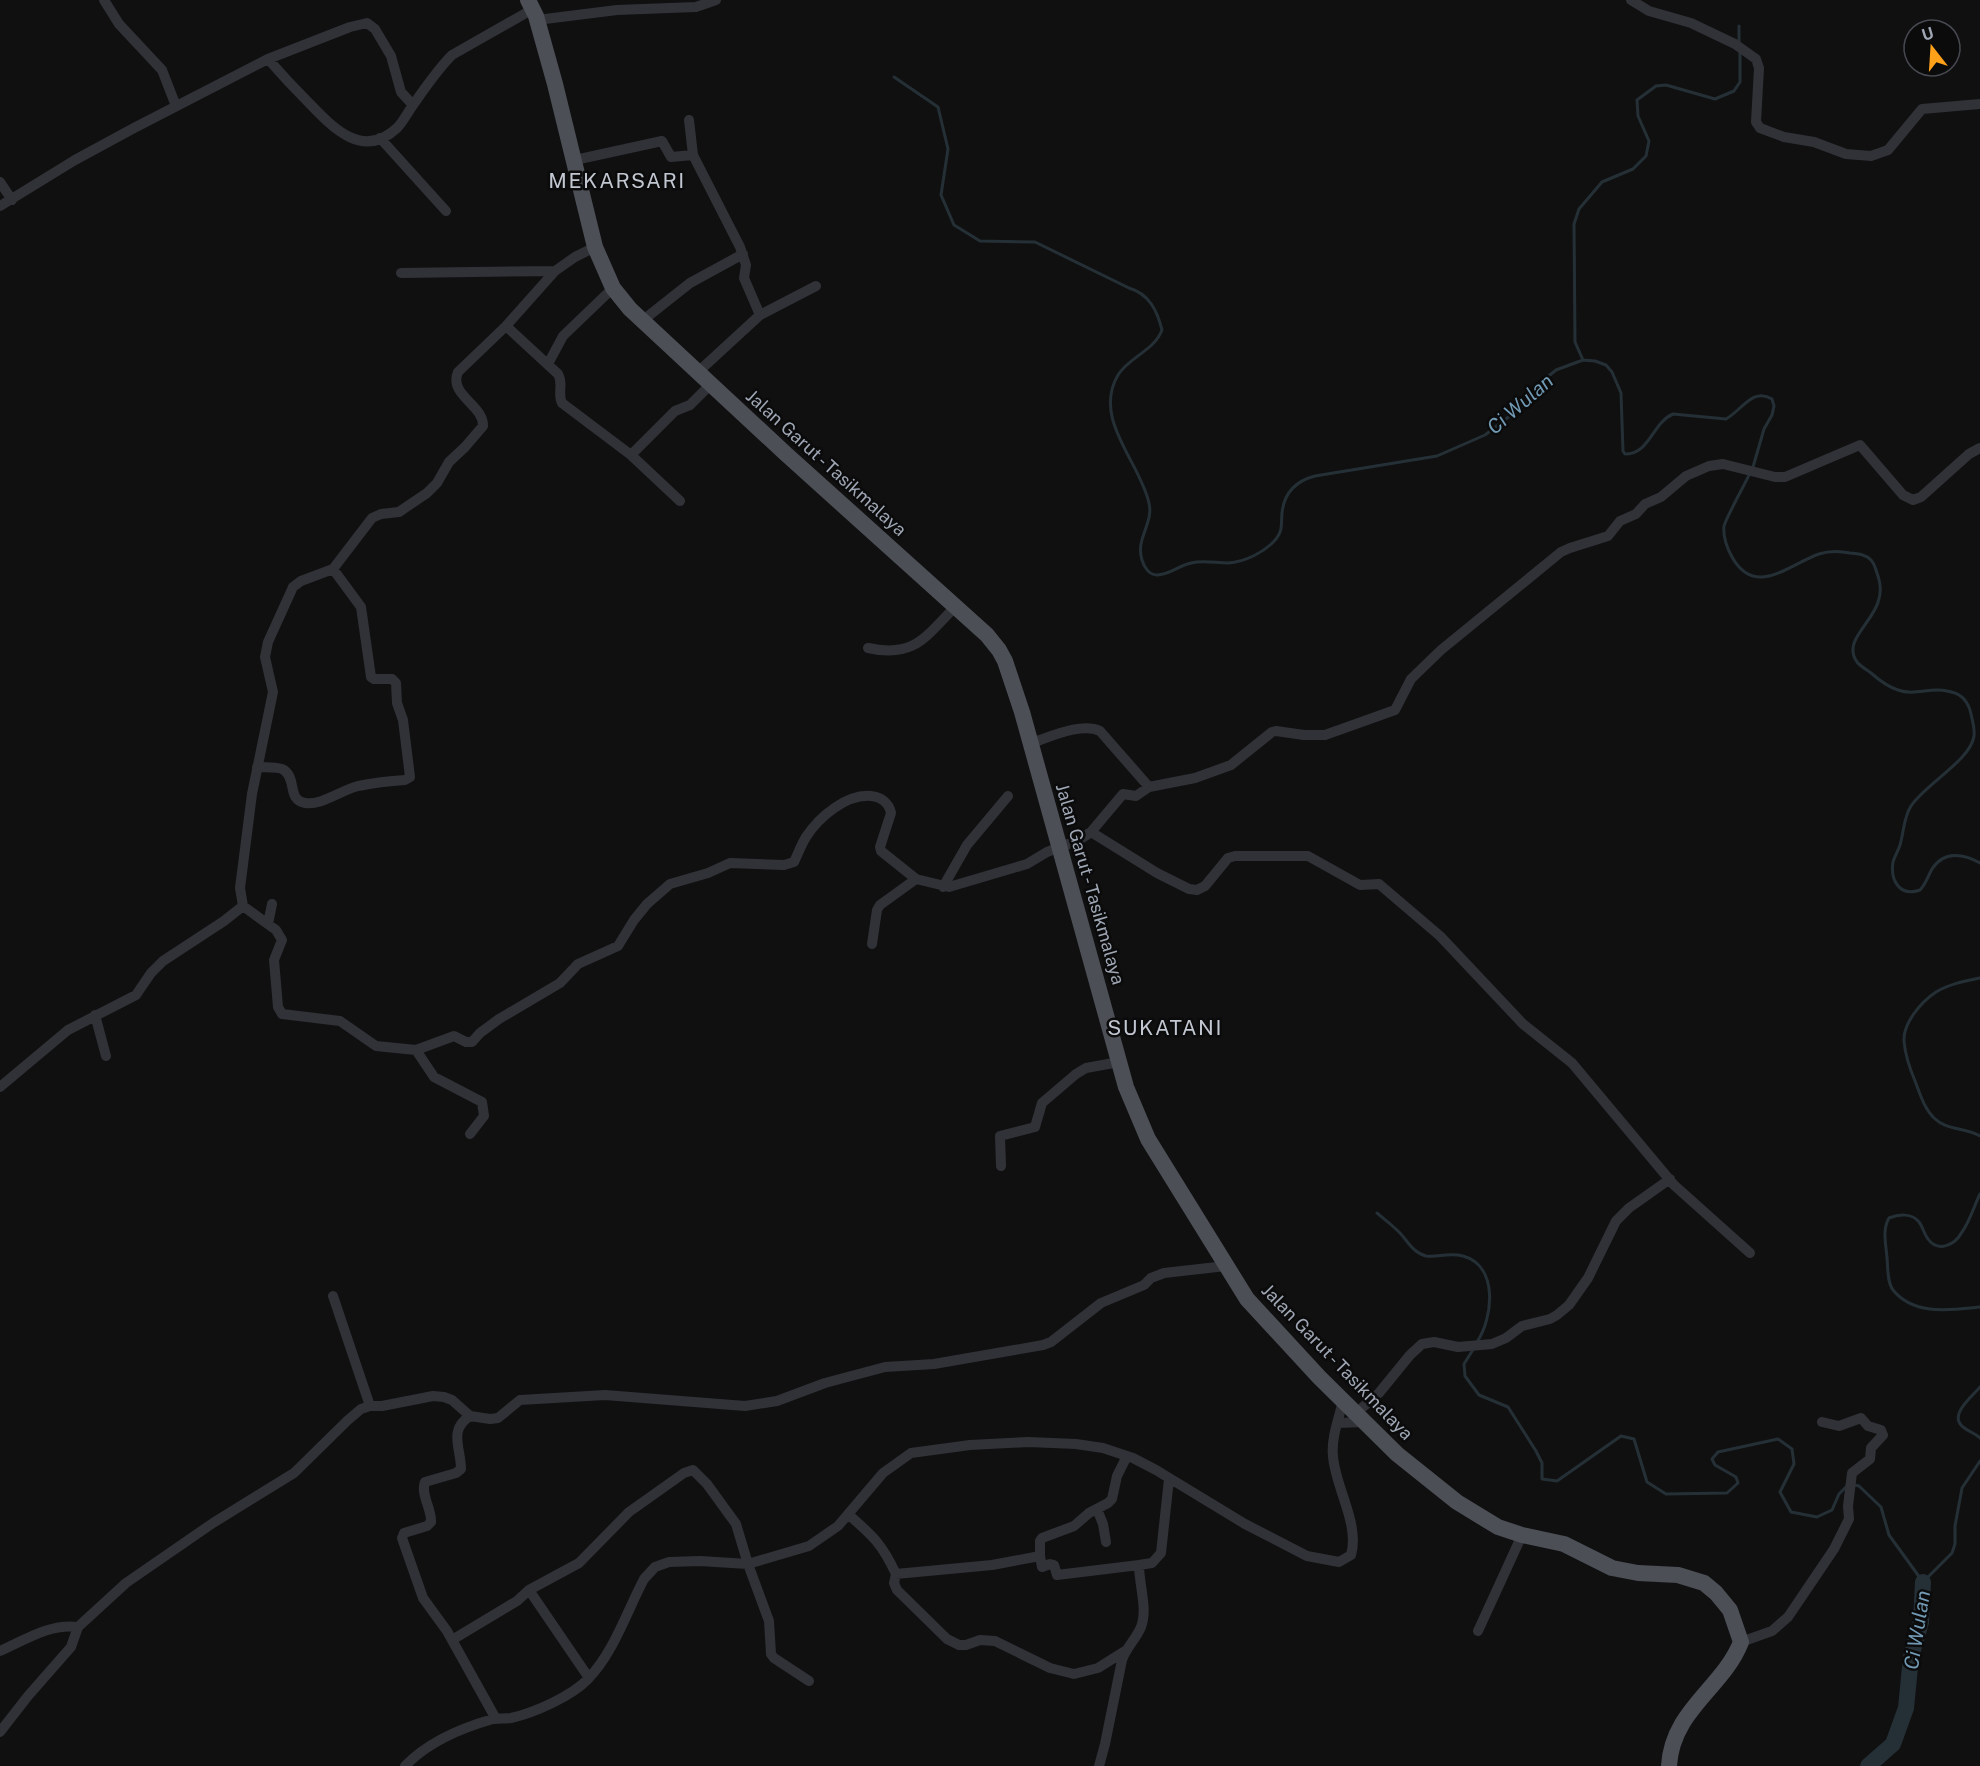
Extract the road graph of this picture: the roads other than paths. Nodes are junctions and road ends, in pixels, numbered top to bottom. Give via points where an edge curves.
1 (104, 0) edge
2 (716, 0) edge
3 (1631, 0) edge
4 (646, 4) edge
5 (532, 10) edge
6 (268, 59) junction
7 (1980, 104) edge
8 (413, 105) junction
9 (177, 106) junction
10 (689, 120) dead end
11 (380, 138) junction
12 (693, 154) junction
13 (574, 160) junction
14 (0, 182) edge
15 (12, 200) junction
16 (0, 206) edge
17 (446, 211) dead end
18 (595, 247) junction
19 (743, 254) junction
20 (555, 271) junction
21 (402, 273) dead end
22 (816, 286) dead end
23 (613, 288) junction
24 (760, 315) junction
25 (642, 321) junction
26 (506, 326) junction
27 (548, 364) junction
28 (698, 372) junction
29 (711, 384) junction
30 (1980, 448) edge
31 (631, 455) junction
32 (680, 501) dead end
33 (333, 569) junction
34 (956, 606) junction
35 (868, 648) dead end
36 (1031, 743) junction
37 (257, 767) junction
38 (1149, 787) junction
39 (1008, 796) dead end
40 (1091, 832) junction
41 (1059, 848) junction
42 (916, 879) junction
43 (943, 887) junction
44 (272, 904) dead end
45 (243, 906) junction
46 (268, 924) junction
47 (872, 945) dead end
48 (95, 1015) junction
49 (416, 1050) junction
50 (106, 1056) dead end
51 (1119, 1062) junction
52 (0, 1087) edge
53 (470, 1134) dead end
54 (1001, 1166) dead end
55 (1670, 1179) junction
56 (1750, 1253) dead end
57 (1226, 1266) junction
58 (333, 1296) dead end
59 (1343, 1401) junction
60 (370, 1406) junction
61 (470, 1416) junction
62 (1360, 1417) junction
63 (1822, 1422) dead end
64 (1338, 1423) junction
65 (1127, 1456) junction
66 (1170, 1479) junction
67 (1097, 1509) junction
68 (849, 1515) junction
69 (1522, 1535) junction
70 (1106, 1542) dead end
71 (1040, 1556) junction
72 (748, 1564) junction
73 (1139, 1565) junction
74 (896, 1574) junction
75 (529, 1590) junction
76 (78, 1627) junction
77 (1478, 1631) dead end
78 (452, 1640) junction
79 (1741, 1642) junction
80 (0, 1651) edge
81 (1125, 1651) junction
82 (589, 1678) junction
83 (809, 1680) dead end
84 (496, 1719) junction
85 (0, 1732) edge
86 (405, 1766) edge
87 (1099, 1766) edge
88 (1669, 1766) edge

1 - 9 street via 119,24 162,70
2 - 4 street via 696,7
3 - 7 street via 1649,11 1691,23 1756,59 1755,119 1758,126 1784,137 1814,142 1846,154 1871,156 1885,152 1922,109
4 - 5 street via 562,16
5 - 8 street via 452,55
5 - 13 main road, Jalan Garut - Tasikmalaya
6 - 8 street via 367,24 375,29 391,56 401,92
6 - 9 street
6 - 11 street via 337,130 362,141
8 - 11 street via 398,127
9 - 15 street via 75,160
10 - 12 street
11 - 17 street
12 - 13 street via 670,158 662,141
12 - 19 street
13 - 18 main road, Jalan Garut - Tasikmalaya
14 - 15 street
15 - 16 street
18 - 20 street
18 - 23 main road, Jalan Garut - Tasikmalaya
19 - 24 street via 744,278
19 - 25 street via 690,283
20 - 21 street
20 - 26 street
22 - 24 street
23 - 25 main road, Jalan Garut - Tasikmalaya
23 - 27 street via 563,336
24 - 28 street
25 - 28 main road, Jalan Garut - Tasikmalaya
26 - 27 street
26 - 33 street via 456,377 458,388 481,416 483,426 449,462 433,488 399,512 372,518
27 - 31 street via 561,379 562,403
28 - 29 main road, Jalan Garut - Tasikmalaya
29 - 31 street via 693,403 675,411
29 - 34 main road, Jalan Garut - Tasikmalaya
30 - 38 street via 1913,501 1903,495 1860,445 1785,477 1723,464 1694,472 1620,521 1608,536 1564,550 1441,650 1411,679 1395,710 1325,735 1274,731 1231,765 1196,778
31 - 32 street
33 - 37 street via 296,584 268,642 265,657 273,692
33 - 37 street via 361,607 371,677 396,683 410,777 359,786 308,804 294,795 291,780 282,768
34 - 35 street via 913,646 891,651
34 - 36 main road, Jalan Garut - Tasikmalaya via 999,650 1014,684
36 - 38 street via 1093,727
36 - 41 main road, Jalan Garut - Tasikmalaya
37 - 45 street via 240,888
38 - 40 street via 1136,796 1120,796
39 - 43 street via 967,845
40 - 41 street
40 - 55 street via 1189,889 1205,886 1227,858 1235,856 1308,856 1360,885 1380,884 1440,936 1520,1021 1572,1063
41 - 43 street via 1027,864
41 - 51 main road, Jalan Garut - Tasikmalaya
42 - 43 street
42 - 47 street via 880,905
42 - 49 street via 880,849 890,821 890,807 875,797 850,798 810,832 794,862 730,863 670,884 647,904 618,946 578,964 560,983 499,1019 472,1042 454,1035
44 - 46 street
45 - 46 street
45 - 48 street via 163,961 135,995
46 - 49 street via 282,940 274,960 282,1014 340,1022 376,1046
48 - 50 street
48 - 52 street via 68,1030
49 - 53 street via 434,1077 482,1102 484,1116
51 - 54 street via 1081,1070 1045,1099 1035,1127 1000,1136
51 - 57 main road, Jalan Garut - Tasikmalaya via 1148,1139
55 - 56 street
55 - 62 street via 1616,1221 1588,1278 1564,1310 1550,1319 1522,1326 1499,1342 1468,1347 1422,1344
57 - 59 main road, Jalan Garut - Tasikmalaya via 1247,1299
57 - 61 street via 1151,1278 1144,1285 1101,1303 1043,1345 934,1365 885,1367 777,1401 745,1406 605,1395 520,1400 498,1418
58 - 60 street
59 - 62 main road, Jalan Garut - Tasikmalaya
59 - 64 street
60 - 61 street via 444,1397
60 - 76 street via 348,1420 294,1473 126,1583
61 - 78 street via 458,1427 461,1469 424,1482 431,1522 402,1535 423,1598
62 - 64 street
62 - 69 main road, Jalan Garut - Tasikmalaya via 1405,1461 1457,1502 1488,1522
63 - 79 street via 1839,1426 1861,1418 1868,1426 1882,1431 1882,1436 1870,1448 1870,1459 1853,1472 1849,1519 1843,1533 1788,1617 1772,1631
64 - 66 street via 1333,1455 1353,1537 1351,1555 1339,1562 1296,1551
65 - 66 street
65 - 67 street via 1112,1499
65 - 68 street via 1076,1444 1028,1442 911,1454 883,1473
66 - 73 street via 1161,1553 1152,1563
67 - 70 street
67 - 71 street via 1074,1526 1042,1538
68 - 72 street via 808,1546
68 - 74 street via 882,1547
69 - 77 street
69 - 79 main road, Jalan Garut - Tasikmalaya via 1564,1544 1612,1568 1678,1575 1704,1583 1730,1610
71 - 73 street via 1042,1567 1054,1565 1057,1575
71 - 74 street
72 - 75 street via 736,1524 693,1470 636,1506 579,1563
72 - 82 street via 669,1562 655,1567 644,1579
72 - 83 street via 770,1621 771,1654
73 - 81 street via 1144,1614 1141,1627
74 - 81 street via 897,1590 951,1642 966,1645 980,1640 995,1641 1050,1668 1074,1674 1098,1668
75 - 78 street
75 - 82 street
76 - 80 street via 54,1627
76 - 85 street via 71,1647
78 - 84 street
79 - 88 main road via 1734,1659 1690,1711 1673,1744
81 - 87 street
82 - 84 street via 552,1703 519,1716
84 - 86 street via 450,1735 417,1753

